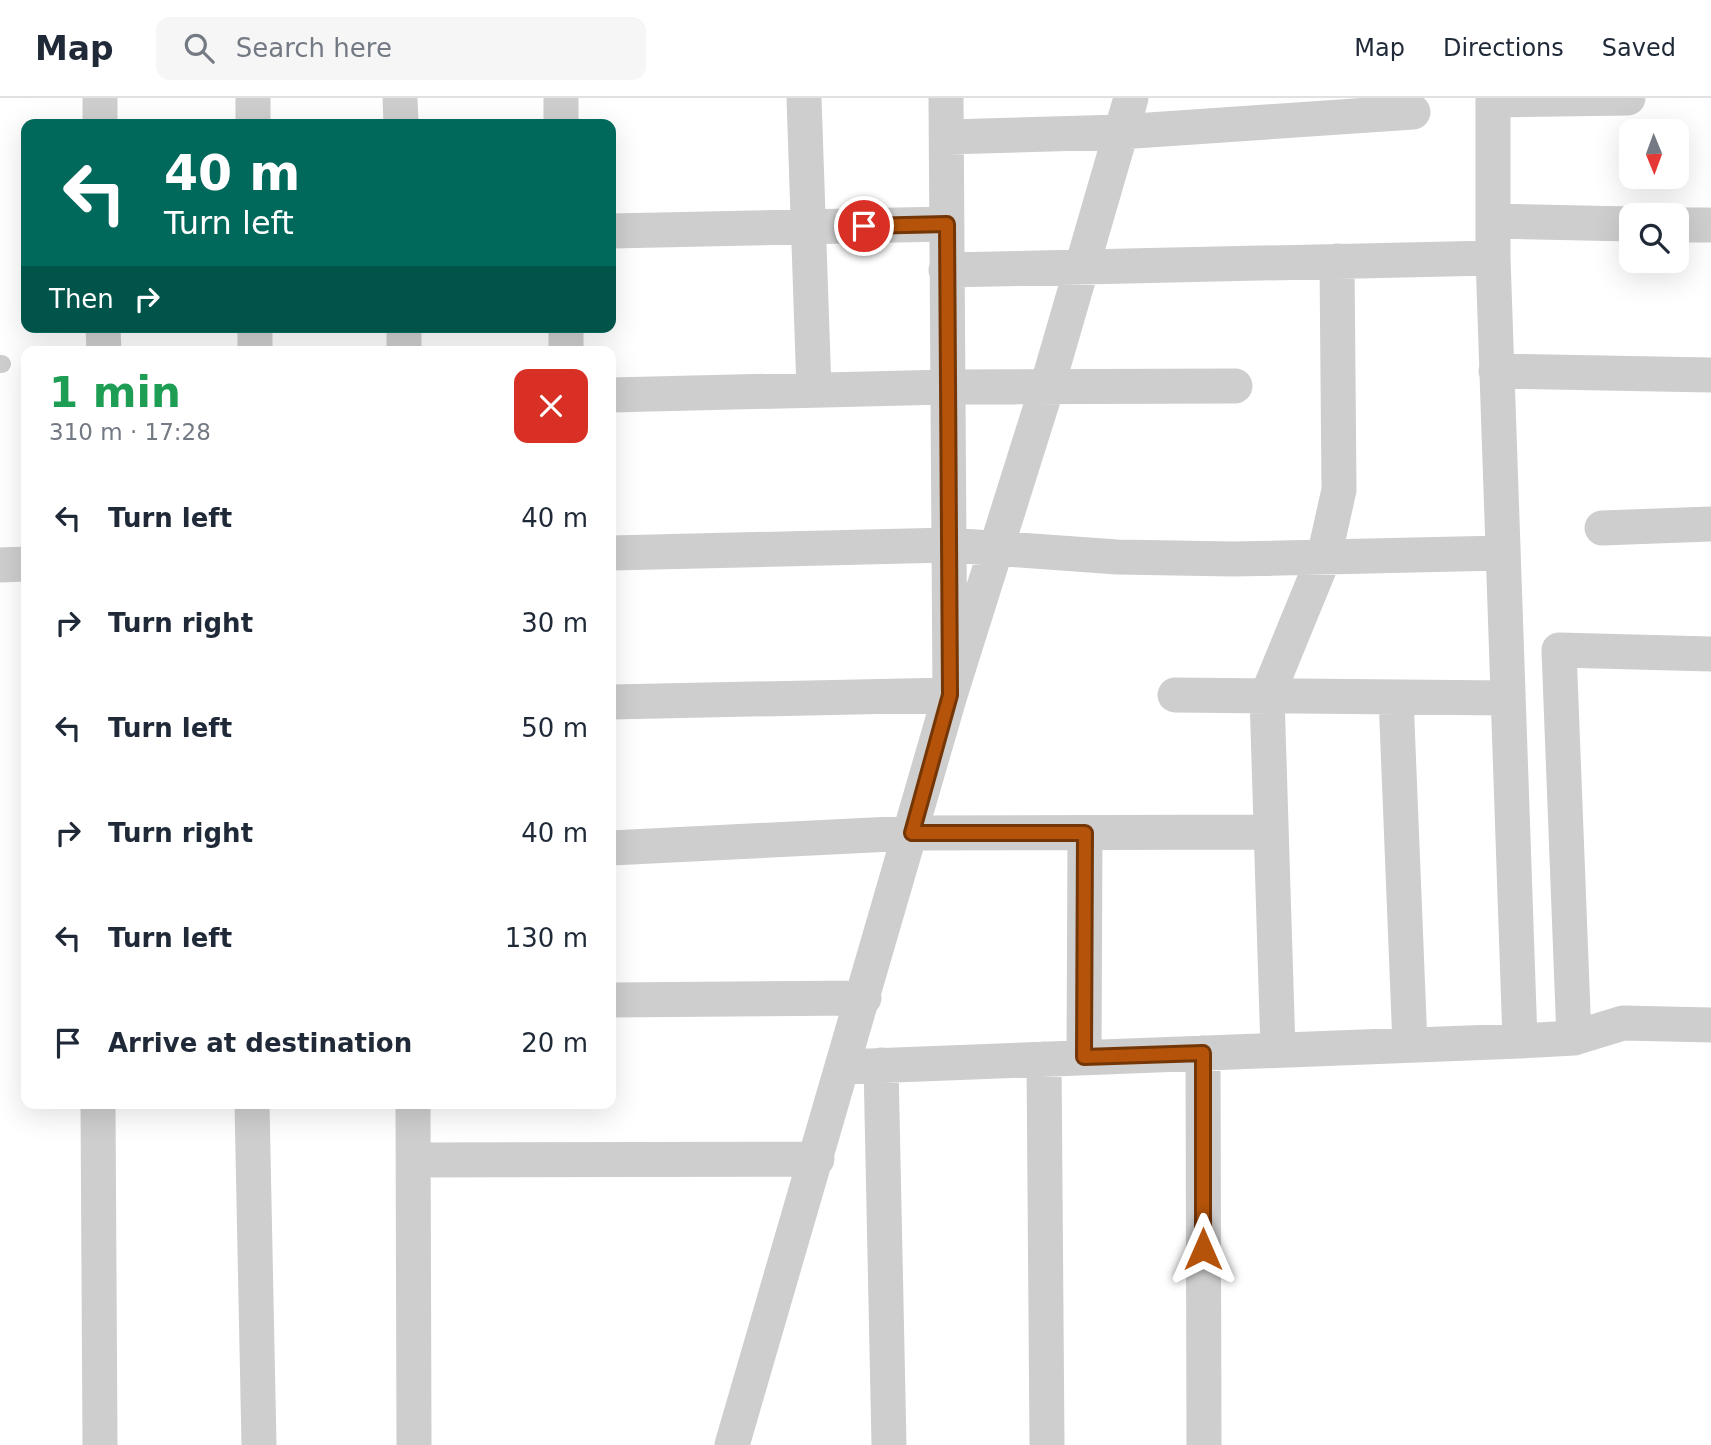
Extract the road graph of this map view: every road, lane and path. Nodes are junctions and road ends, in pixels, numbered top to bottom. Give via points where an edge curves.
1 (100, 98) edge
2 (253, 98) edge
3 (400, 98) edge
4 (561, 98) edge
5 (804, 98) edge
6 (946, 98) edge
7 (1131, 98) edge
8 (1628, 98) edge
9 (1493, 99) edge
10 (1413, 112) dead end
11 (100, 119) edge
12 (253, 119) edge
13 (401, 119) edge
14 (561, 119) edge
15 (1121, 132) junction
16 (947, 137) junction
17 (1493, 221) junction
18 (947, 224) junction
19 (1619, 224) edge
20 (1689, 225) edge
21 (1711, 225) edge
22 (808, 227) junction
23 (616, 231) edge
24 (1493, 258) junction
25 (1337, 261) junction
26 (1082, 268) junction
27 (946, 270) junction
28 (1496, 371) junction
29 (1711, 375) edge
30 (1235, 386) dead end
31 (948, 387) junction
32 (1047, 387) junction
33 (814, 390) junction
34 (616, 394) edge
35 (1711, 524) edge
36 (1602, 528) dead end
37 (949, 545) junction
38 (996, 547) junction
39 (616, 553) edge
40 (1502, 553) junction
41 (1324, 557) junction
42 (21, 564) edge
43 (0, 565) edge
44 (1711, 654) edge
45 (950, 695) junction
46 (1175, 695) dead end
47 (1267, 696) junction
48 (1396, 697) junction
49 (1507, 698) junction
50 (616, 702) edge
51 (1271, 832) junction
52 (912, 833) junction
53 (1085, 833) junction
54 (616, 848) edge
55 (864, 998) junction
56 (616, 1000) edge
57 (1711, 1025) edge
58 (1574, 1038) junction
59 (1520, 1041) junction
60 (1410, 1045) junction
61 (1278, 1050) junction
62 (1203, 1053) junction
63 (1084, 1057) junction
64 (1044, 1059) junction
65 (881, 1065) junction
66 (844, 1067) junction
67 (98, 1109) edge
68 (253, 1109) edge
69 (413, 1109) edge
70 (817, 1159) junction
71 (414, 1160) junction
72 (100, 1445) edge
73 (259, 1445) edge
74 (414, 1445) edge
75 (732, 1445) edge
76 (889, 1445) edge
77 (1046, 1445) edge
78 (1204, 1445) edge

1 - 11 street
2 - 12 street
3 - 13 street
4 - 14 street
5 - 22 street
6 - 16 street
7 - 15 street
8 - 9 street
9 - 17 street
10 - 15 street
15 - 16 street
15 - 26 street
16 - 18 street
17 - 19 street
17 - 24 street
18 - 22 street
18 - 27 street
20 - 21 street
22 - 23 street
22 - 33 street
24 - 25 street
24 - 28 street
25 - 26 street
25 - 41 street via 1339,490
26 - 27 street
26 - 32 street
27 - 31 street
28 - 29 street
28 - 40 street
30 - 32 street
31 - 32 street
31 - 33 street
31 - 37 street
32 - 38 street
33 - 34 street
35 - 36 street
37 - 38 street
37 - 39 street
37 - 45 street
38 - 41 street via 1117,558
38 - 45 street
40 - 41 street
40 - 49 street
41 - 47 street
42 - 43 street
44 - 58 street via 1559,650
45 - 50 street
45 - 52 street
46 - 47 street
47 - 48 street
47 - 51 street
48 - 49 street
48 - 60 street
49 - 59 street
51 - 53 street
51 - 61 street
52 - 53 street
52 - 54 street
52 - 55 street
53 - 63 street
55 - 56 street
55 - 66 street
57 - 58 street via 1623,1023
58 - 59 street
59 - 60 street
60 - 61 street
61 - 62 street
62 - 63 street
62 - 78 street
63 - 64 street
64 - 65 street
64 - 77 street
65 - 66 street
65 - 76 street
66 - 70 street
67 - 72 street
68 - 73 street
69 - 71 street
70 - 71 street
70 - 75 street
71 - 74 street

